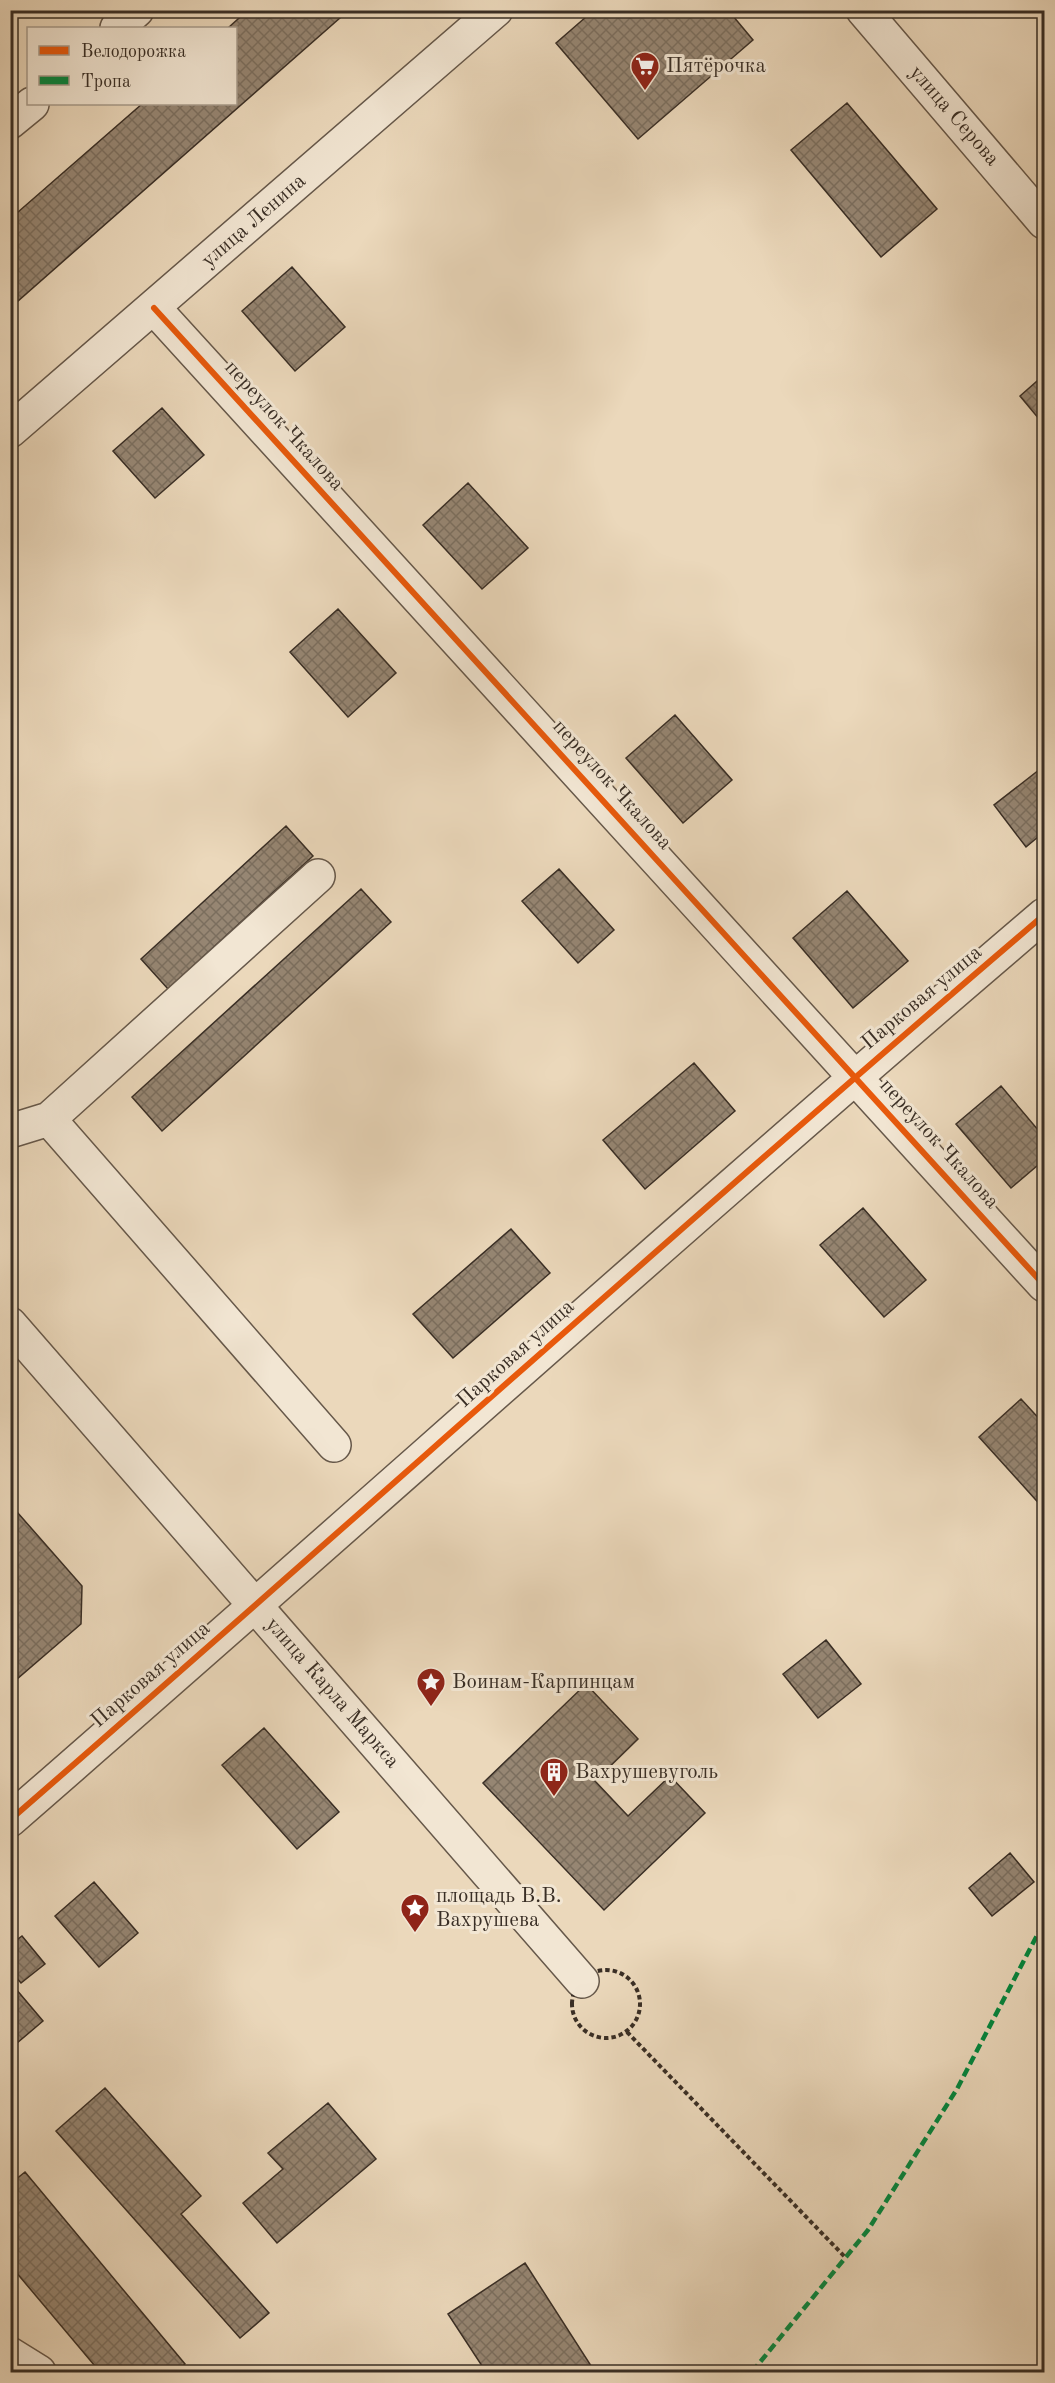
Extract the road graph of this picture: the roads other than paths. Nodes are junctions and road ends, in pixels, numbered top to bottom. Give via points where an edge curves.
1 (137, 10) edge
2 (863, 10) edge
3 (483, 15) edge
4 (118, 27) edge
5 (31, 105) edge
6 (10, 122) edge
7 (1044, 222) edge
8 (154, 308) junction
9 (10, 431) edge
10 (318, 876) dead end
11 (1044, 915) edge
12 (855, 1076) junction
13 (49, 1119) junction
14 (10, 1131) edge
15 (1044, 1285) edge
16 (10, 1324) edge
17 (334, 1445) dead end
18 (256, 1606) junction
19 (10, 1820) edge
20 (582, 1981) dead end
21 (10, 2354) edge
22 (39, 2373) edge

1 - 4 street
2 - 7 street, улица Серова
3 - 8 street, улица Ленина
5 - 6 street
8 - 9 street, улица Ленина
8 - 12 street, переулок Чкалова
10 - 13 street
11 - 12 street, Парковая улица
12 - 15 street, переулок Чкалова
12 - 18 street, Парковая улица
13 - 14 street
13 - 17 street
16 - 18 street, улица Карла Маркса
18 - 19 street, Парковая улица
18 - 20 street, улица Карла Маркса
21 - 22 street

